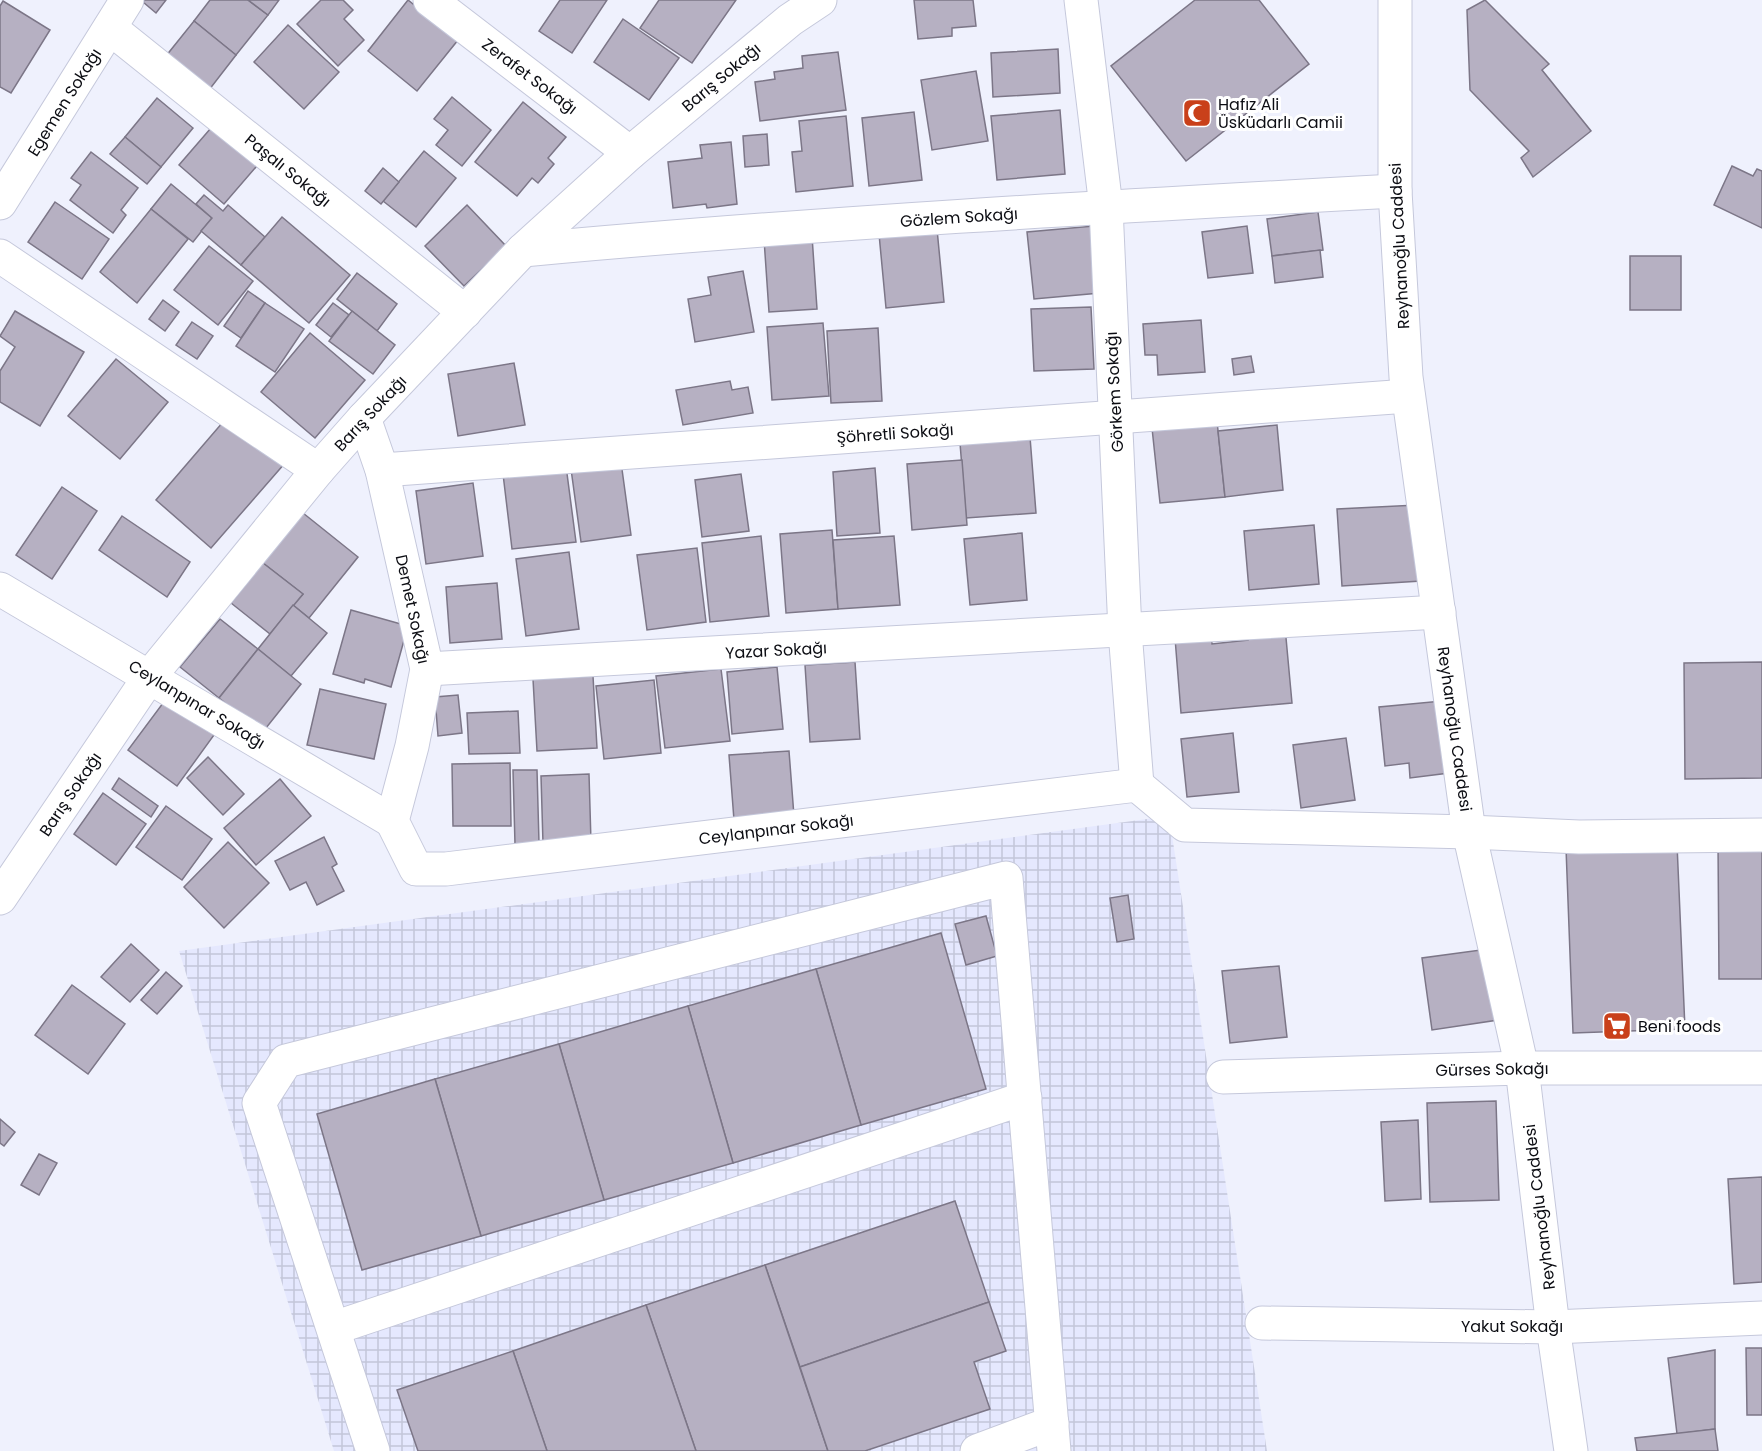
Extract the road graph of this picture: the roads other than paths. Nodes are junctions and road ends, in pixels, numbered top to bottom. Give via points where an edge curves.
1 (127, 0) edge
2 (430, 0) edge
3 (820, 0) edge
4 (1081, 0) edge
5 (1395, 0) edge
6 (110, 28) junction
7 (630, 153) junction
8 (1395, 191) junction
9 (0, 203) edge
10 (1106, 207) junction
11 (523, 250) junction
12 (0, 256) edge
13 (465, 312) junction
14 (1408, 396) junction
15 (364, 418) junction
16 (1115, 418) junction
17 (318, 470) junction
18 (382, 470) junction
19 (0, 589) edge
20 (1438, 612) junction
21 (1125, 631) junction
22 (427, 669) junction
23 (150, 676) junction
24 (1137, 785) junction
25 (392, 821) junction
26 (1469, 832) junction
27 (1762, 835) edge
28 (10, 859) edge
29 (0, 898) edge
30 (1522, 1068) junction
31 (1762, 1068) edge
32 (1223, 1077) dead end
33 (1025, 1098) junction
34 (1762, 1318) edge
35 (1262, 1323) dead end
36 (1553, 1327) junction
37 (334, 1328) junction
38 (1053, 1437) edge
39 (373, 1451) edge
40 (977, 1451) edge
41 (1570, 1451) edge

1 - 6 street, Egemen Sokağı
2 - 7 street, Zerafet Sokağı
3 - 7 street, Barış Sokağı via 790,20
4 - 10 street, Görkem Sokağı
5 - 8 street, Reyhanoğlu Caddesi
6 - 9 street, Egemen Sokağı
6 - 13 street, Paşalı Sokağı
7 - 11 street, Barış Sokağı
8 - 10 street, Gözlem Sokağı
8 - 14 street, Reyhanoğlu Caddesi
10 - 11 street, Gözlem Sokağı
10 - 16 street, Görkem Sokağı
11 - 13 street, Barış Sokağı
12 - 17 street
13 - 15 street, Barış Sokağı
14 - 16 street, Şöhretli Sokağı
14 - 20 street, Reyhanoğlu Caddesi
15 - 17 street, Barış Sokağı
15 - 18 street, Demet Sokağı
16 - 18 street, Şöhretli Sokağı
16 - 21 street, Görkem Sokağı
17 - 23 street, Barış Sokağı
18 - 22 street, Demet Sokağı
19 - 23 street, Ceylanpınar Sokağı
20 - 21 street, Yazar Sokağı
20 - 26 street, Reyhanoğlu Caddesi
21 - 22 street, Yazar Sokağı
21 - 24 street, Görkem Sokağı
22 - 25 street, Demet Sokağı
23 - 25 street, Ceylanpınar Sokağı
23 - 28 street, Barış Sokağı
24 - 25 street, Ceylanpınar Sokağı via 446,869 416,869
24 - 26 street via 1185,825
26 - 27 street via 1579,837
26 - 30 street, Reyhanoğlu Caddesi
28 - 29 street, Barış Sokağı
30 - 31 street, Gürses Sokağı
30 - 32 street, Gürses Sokağı
30 - 36 street, Reyhanoğlu Caddesi
33 - 37 street
33 - 37 street via 1006,878 286,1061 259,1103
33 - 38 street
34 - 36 street, Yakut Sokağı
35 - 36 street, Yakut Sokağı
36 - 41 street, Reyhanoğlu Caddesi
37 - 39 street
38 - 40 street

